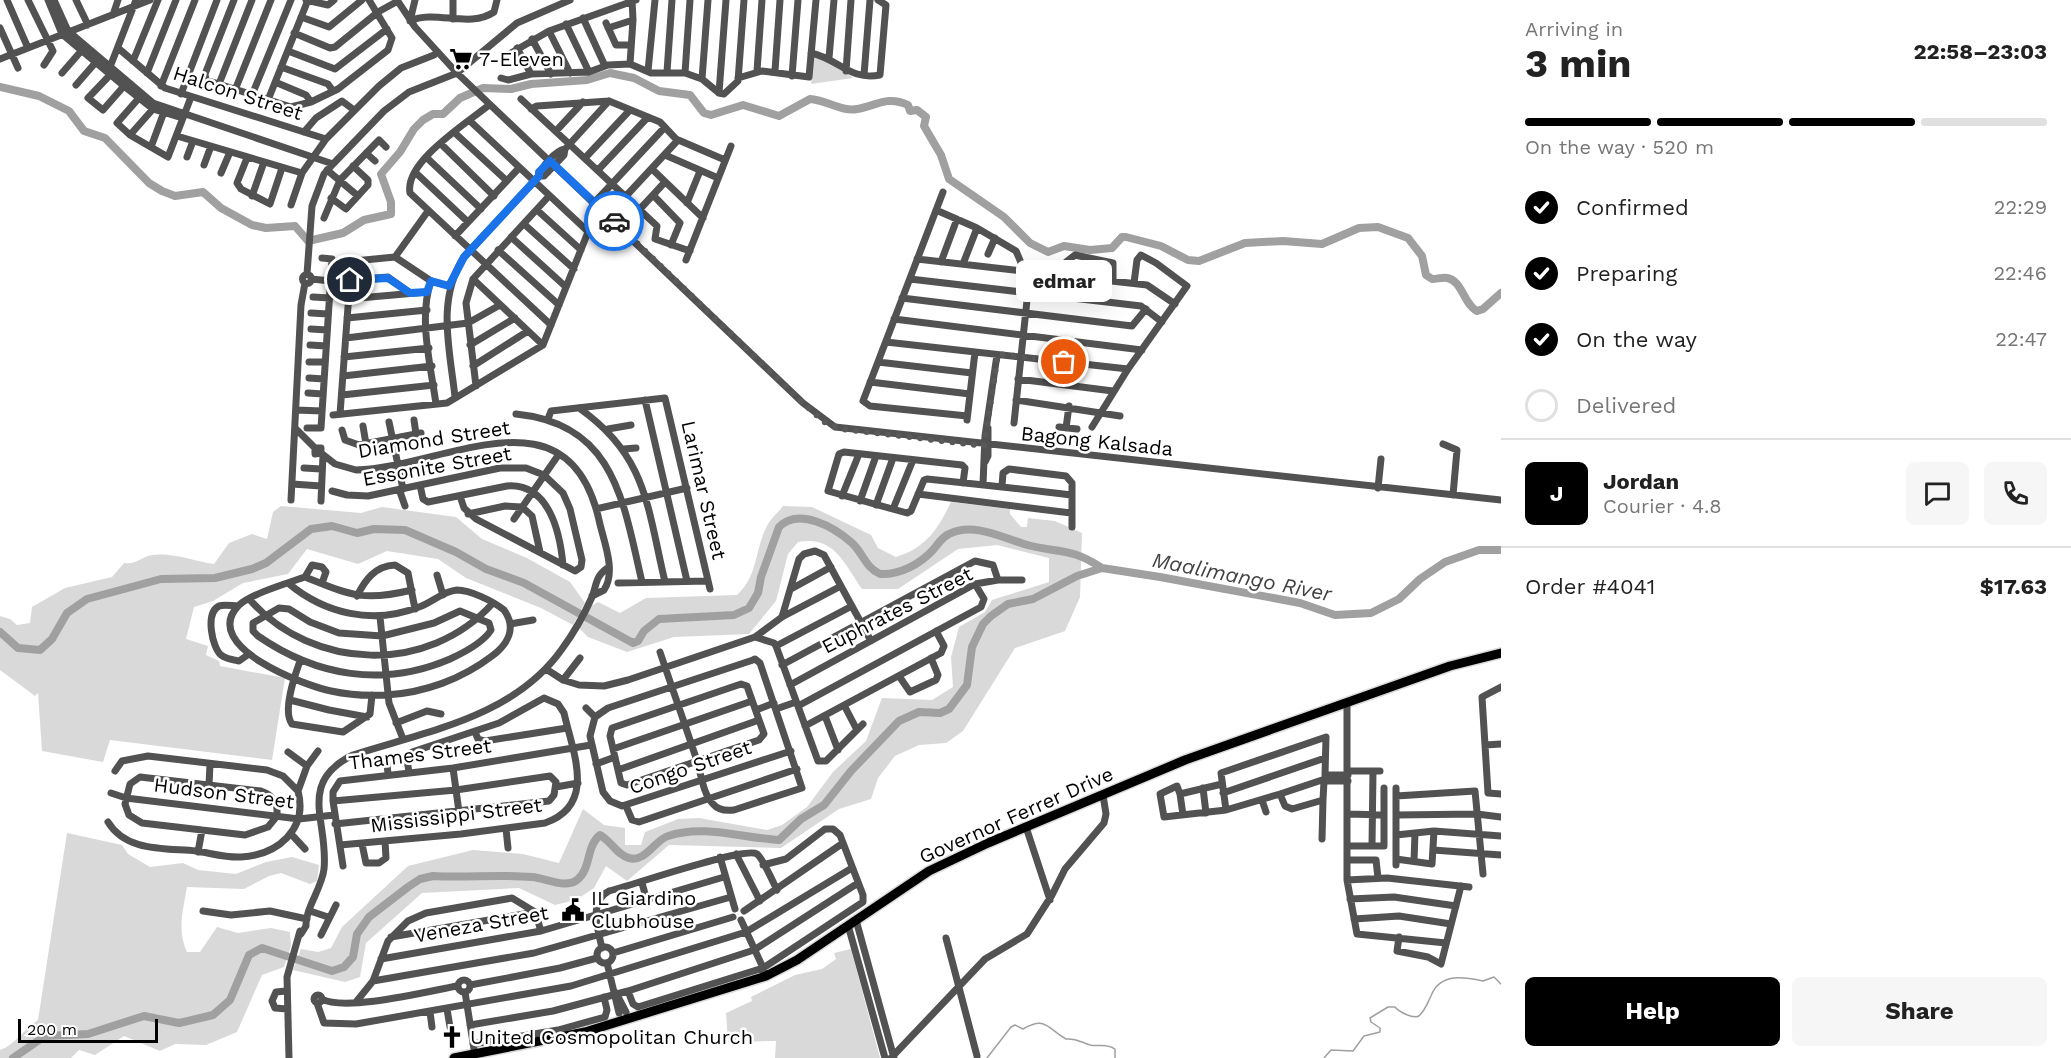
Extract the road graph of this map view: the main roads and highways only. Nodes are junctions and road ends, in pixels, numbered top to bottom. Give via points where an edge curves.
1 (1501, 653) edge
2 (461, 1057) edge

1 - 2 main road, Governor Ferrer Drive via 1450,666 1185,759 1026,827 929,871 797,960 555,1039 474,1049

